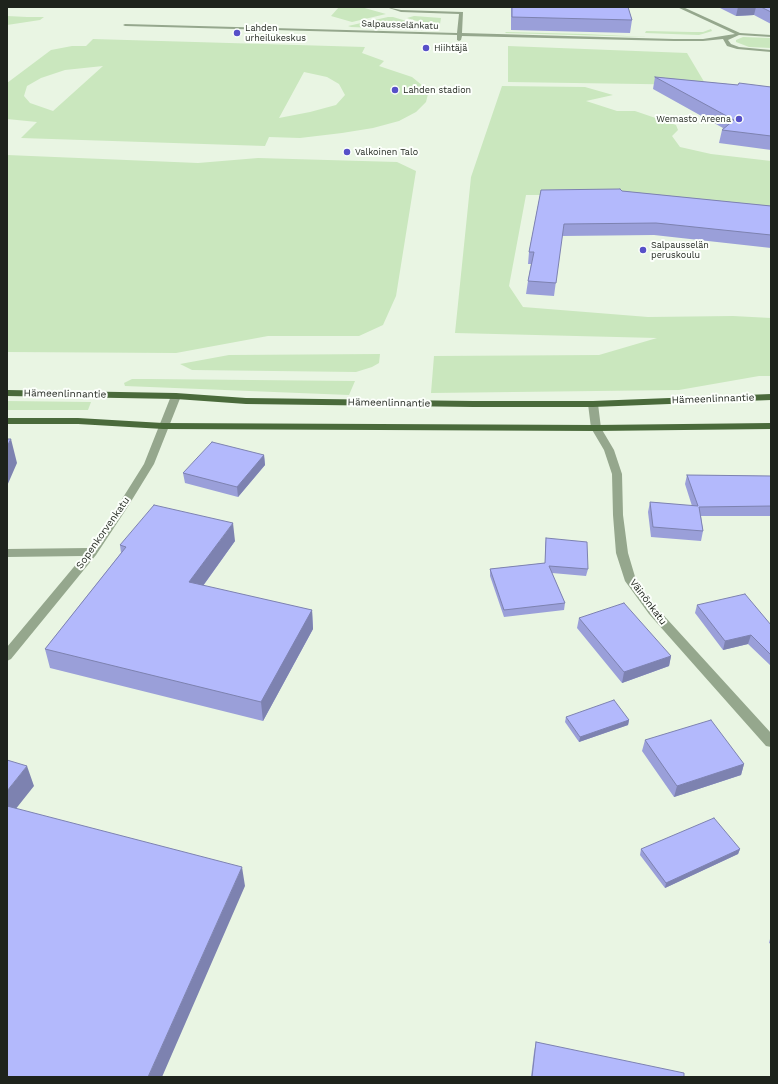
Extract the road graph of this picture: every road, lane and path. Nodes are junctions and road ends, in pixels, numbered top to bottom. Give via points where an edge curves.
1 (388, 7) edge
2 (679, 7) edge
3 (125, 25) dead end
4 (771, 32) edge
5 (739, 34) junction
6 (750, 34) junction
7 (771, 36) edge
8 (460, 37) junction
9 (729, 37) junction
10 (674, 40) junction
11 (713, 45) dead end
12 (726, 46) dead end
13 (739, 48) junction
14 (748, 50) junction
15 (771, 51) edge
16 (771, 56) edge
17 (7, 393) edge
18 (176, 396) junction
19 (771, 397) edge
20 (593, 404) junction
21 (7, 421) edge
22 (163, 426) junction
23 (771, 426) edge
24 (596, 428) junction
25 (92, 552) junction
26 (7, 553) edge
27 (7, 656) edge
28 (771, 742) edge

1 - 8 street via 401,11 462,13
2 - 5 street
3 - 8 street, Salpausselänkatu
4 - 6 street
5 - 6 street
5 - 9 street, Salpausselänkatu
6 - 7 street
8 - 10 street, Salpausselänkatu
9 - 10 street, Salpausselänkatu
9 - 13 street via 726,42
10 - 11 street, Salpausselänkatu
12 - 13 street
13 - 14 street
14 - 15 street
14 - 16 street
17 - 18 main road, Hämeenlinnantie
18 - 20 main road, Hämeenlinnantie via 246,402
18 - 22 street, Sopenkorvenkatu
19 - 20 main road, Hämeenlinnantie
20 - 24 street, Väinönkatu
21 - 22 main road via 78,421
22 - 24 main road
22 - 25 street, Sopenkorvenkatu via 149,464
23 - 24 main road
24 - 28 street, Väinönkatu via 609,450 617,474 622,553 631,581 653,611
25 - 26 street
25 - 27 street, Sopenkorvenkatu

